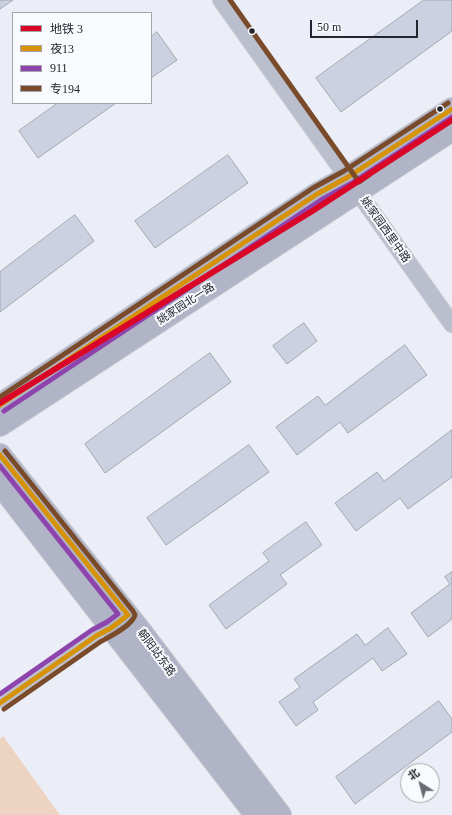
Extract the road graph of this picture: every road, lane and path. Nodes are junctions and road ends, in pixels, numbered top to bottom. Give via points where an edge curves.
1 (221, 0) edge
2 (452, 109) edge
3 (452, 130) edge
4 (352, 184) junction
5 (452, 324) edge
6 (0, 405) edge
7 (0, 425) edge
8 (0, 455) edge
9 (0, 484) edge
10 (120, 621) junction
11 (0, 703) edge
12 (256, 815) edge
13 (280, 815) edge

1 - 4 street, 姚家园西里中路
2 - 4 street, 姚家园北一路
3 - 4 street, 姚家园北一路
4 - 5 street, 姚家园西里中路
4 - 6 street, 姚家园北一路 via 317,194
4 - 7 street, 姚家园北一路
8 - 10 street, 朝阳站东路
9 - 10 street, 朝阳站东路
10 - 11 lane
10 - 12 street, 朝阳站东路
10 - 13 street, 朝阳站东路

